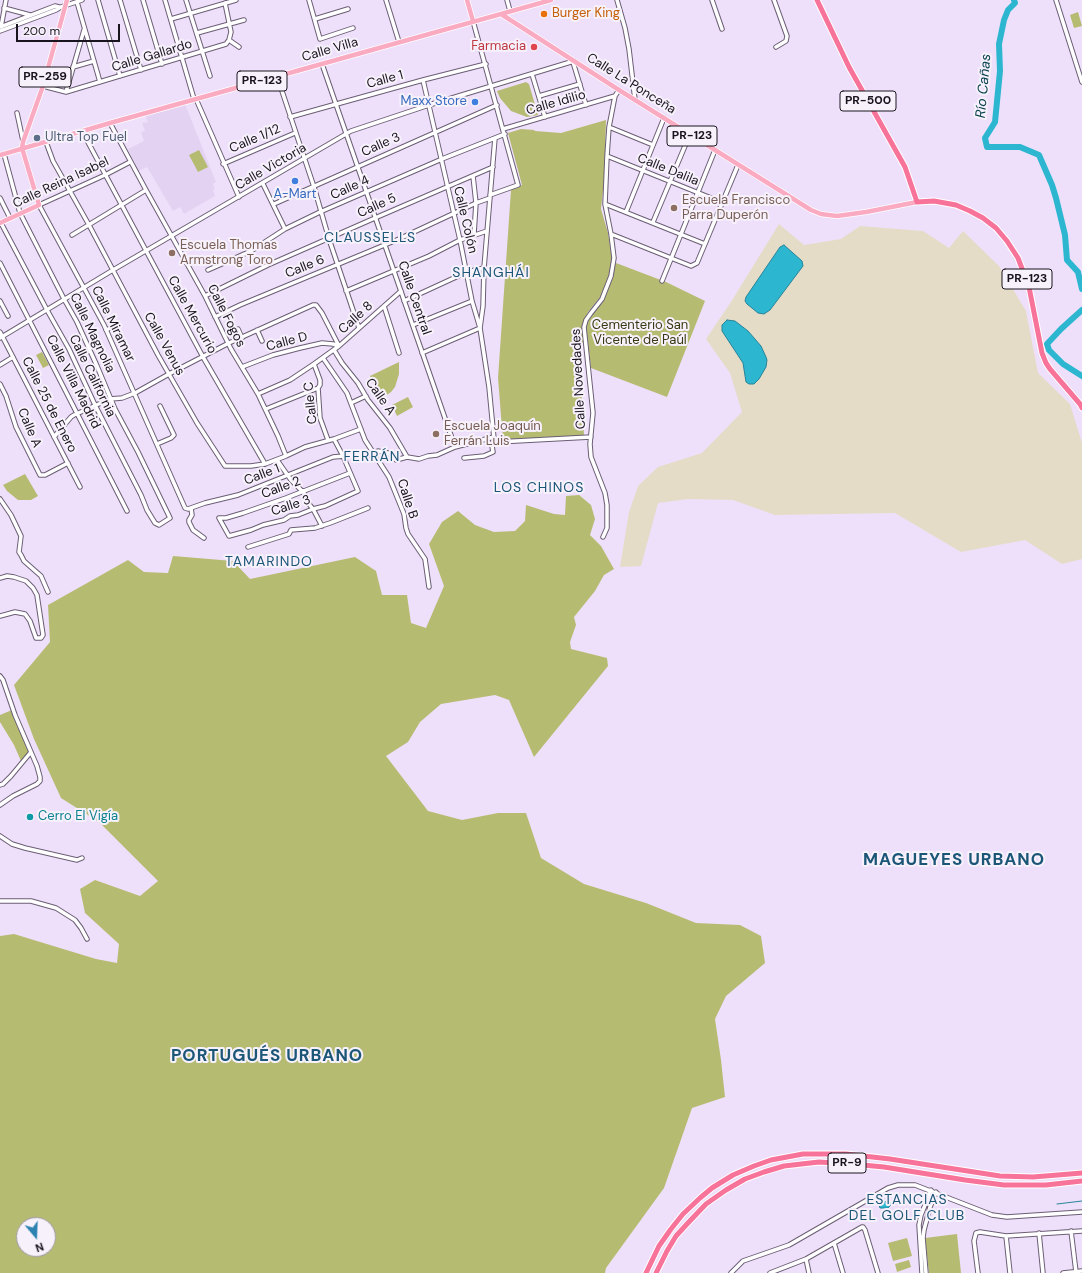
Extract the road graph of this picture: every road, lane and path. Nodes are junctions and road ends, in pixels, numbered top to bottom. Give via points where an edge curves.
1 (6, 0) edge
2 (82, 0) edge
3 (98, 0) edge
4 (120, 0) edge
5 (143, 0) edge
6 (165, 0) edge
7 (186, 0) edge
8 (236, 0) edge
9 (309, 0) edge
10 (386, 0) edge
11 (467, 0) edge
12 (507, 0) edge
13 (551, 0) edge
14 (617, 0) edge
15 (712, 0) edge
16 (774, 0) edge
17 (817, 0) edge
18 (1056, 0) edge
19 (76, 2) junction
20 (225, 3) junction
21 (64, 4) edge
22 (4, 8) junction
23 (348, 9) dead end
24 (510, 12) junction
25 (190, 13) junction
26 (501, 14) junction
27 (32, 15) junction
28 (171, 19) junction
29 (315, 19) junction
30 (244, 20) dead end
31 (473, 21) junction
32 (230, 24) junction
33 (353, 28) dead end
34 (1, 29) edge
35 (722, 29) dead end
36 (84, 30) junction
37 (197, 33) junction
38 (229, 40) junction
39 (399, 42) junction
40 (239, 47) dead end
41 (776, 47) dead end
42 (202, 51) junction
43 (182, 58) junction
44 (94, 61) junction
45 (574, 62) junction
46 (162, 64) junction
47 (322, 64) junction
48 (486, 64) junction
49 (73, 67) junction
50 (141, 70) junction
51 (532, 74) junction
52 (120, 76) junction
53 (210, 76) dead end
54 (277, 76) junction
55 (423, 80) junction
56 (100, 82) junction
57 (1082, 82) edge
58 (580, 84) junction
59 (43, 86) junction
60 (491, 86) junction
61 (619, 90) junction
62 (66, 92) junction
63 (539, 96) junction
64 (615, 96) junction
65 (195, 99) junction
66 (635, 100) junction
67 (336, 103) junction
68 (429, 105) junction
69 (497, 105) junction
70 (586, 105) junction
71 (18, 113) dead end
72 (290, 117) junction
73 (546, 117) junction
74 (664, 118) junction
75 (110, 123) junction
76 (609, 127) junction
77 (504, 129) junction
78 (82, 131) junction
79 (435, 132) junction
80 (295, 133) junction
81 (347, 134) junction
82 (505, 134) junction
83 (690, 134) junction
84 (495, 138) junction
85 (23, 142) junction
86 (46, 142) junction
87 (653, 145) junction
88 (22, 148) junction
89 (715, 150) junction
90 (2, 154) edge
91 (607, 156) junction
92 (304, 159) junction
93 (442, 159) junction
94 (130, 162) junction
95 (223, 164) junction
96 (738, 165) junction
97 (358, 166) junction
98 (493, 167) junction
99 (643, 170) junction
100 (105, 175) junction
101 (473, 176) junction
102 (670, 182) junction
103 (263, 184) junction
104 (314, 186) junction
105 (447, 187) junction
106 (146, 190) junction
107 (69, 192) junction
108 (366, 192) junction
109 (697, 192) junction
110 (239, 197) junction
111 (490, 197) junction
112 (0, 198) edge
113 (721, 202) junction
114 (917, 202) junction
115 (476, 203) junction
116 (274, 204) junction
117 (605, 204) junction
118 (39, 205) junction
119 (121, 205) junction
120 (320, 212) junction
121 (626, 212) junction
122 (20, 213) junction
123 (454, 214) junction
124 (10, 218) junction
125 (375, 218) junction
126 (653, 222) junction
127 (1, 223) edge
128 (89, 225) junction
129 (285, 229) junction
130 (487, 231) junction
131 (474, 234) junction
132 (611, 234) junction
133 (681, 234) junction
134 (72, 235) dead end
135 (172, 237) junction
136 (328, 239) junction
137 (460, 240) junction
138 (705, 244) junction
139 (385, 245) junction
140 (146, 251) junction
141 (671, 258) junction
142 (0, 263) edge
143 (337, 265) junction
144 (484, 268) junction
145 (113, 270) junction
146 (208, 270) dead end
147 (394, 271) junction
148 (466, 272) junction
149 (662, 281) dead end
150 (83, 288) junction
151 (346, 291) junction
152 (400, 291) junction
153 (204, 296) junction
154 (64, 299) junction
155 (0, 301) edge
156 (404, 301) junction
157 (472, 301) junction
158 (384, 306) junction
159 (47, 310) junction
160 (8, 316) dead end
161 (215, 317) junction
162 (29, 320) junction
163 (413, 325) junction
164 (115, 326) dead end
165 (359, 328) junction
166 (480, 328) junction
167 (238, 329) dead end
168 (106, 330) junction
169 (257, 330) junction
170 (0, 332) edge
171 (1, 337) edge
172 (242, 338) junction
173 (262, 341) dead end
174 (229, 343) junction
175 (339, 346) junction
176 (334, 350) junction
177 (399, 353) dead end
178 (422, 353) junction
179 (204, 356) junction
180 (13, 357) junction
181 (323, 358) junction
182 (315, 364) junction
183 (0, 365) edge
184 (242, 366) junction
185 (169, 374) junction
186 (0, 384) edge
187 (318, 388) junction
188 (135, 393) junction
189 (258, 394) junction
190 (366, 396) junction
191 (110, 399) junction
192 (351, 403) junction
193 (95, 405) junction
194 (160, 406) dead end
195 (1082, 408) edge
196 (266, 410) junction
197 (78, 413) junction
198 (361, 429) junction
199 (54, 437) junction
200 (592, 437) junction
201 (334, 438) junction
202 (494, 438) junction
203 (328, 440) junction
204 (157, 444) junction
205 (455, 448) junction
206 (373, 453) junction
207 (286, 456) junction
208 (343, 456) junction
209 (407, 457) junction
210 (464, 458) dead end
211 (277, 460) junction
212 (68, 463) junction
213 (265, 464) junction
214 (350, 473) junction
215 (288, 476) junction
216 (80, 487) dead end
217 (302, 491) junction
218 (0, 499) edge
219 (368, 508) dead end
220 (188, 509) junction
221 (313, 509) junction
222 (127, 511) dead end
223 (170, 518) joint
224 (322, 526) junction
225 (229, 536) joint
226 (204, 538) dead end
227 (603, 538) dead end
228 (248, 547) dead end
229 (0, 578) edge
230 (429, 587) dead end
231 (48, 592) dead end
232 (0, 616) edge
233 (0, 676) edge
234 (31, 752) junction
235 (0, 784) edge
236 (0, 805) edge
237 (0, 836) edge
238 (82, 858) dead end
239 (0, 901) edge
240 (87, 939) dead end
241 (1082, 1173) edge
242 (1082, 1180) edge
243 (931, 1190) junction
244 (936, 1192) junction
245 (1082, 1212) edge
246 (1071, 1231) junction
247 (1082, 1231) edge
248 (1039, 1234) junction
249 (1006, 1236) junction
250 (834, 1243) junction
251 (806, 1259) junction
252 (1082, 1271) edge
253 (775, 1272) edge
254 (1076, 1272) junction
255 (646, 1273) edge
256 (656, 1273) edge
257 (731, 1273) edge
258 (770, 1273) edge
259 (809, 1273) edge
260 (843, 1273) edge
261 (878, 1273) edge
262 (922, 1273) edge
263 (926, 1273) edge
264 (978, 1273) edge
265 (1010, 1273) edge
266 (1043, 1273) edge
267 (1063, 1273) edge

1 - 22 street
2 - 19 street
3 - 52 street
4 - 50 street
5 - 46 street
6 - 28 street
7 - 25 street
8 - 20 street
9 - 29 street
10 - 39 street
11 - 31 main road
12 - 24 street
13 - 24 main road, Calle Villa
14 - 66 street via 629,49
15 - 35 street
16 - 41 street via 787,36 786,40
17 - 114 highway, PR-500 / PR-500 via 849,67 905,167
18 - 57 street
19 - 21 street
19 - 36 street
20 - 25 street
20 - 32 street
21 - 27 street
21 - 34 street via 56,10
21 - 59 main road, PR-259
22 - 27 street
22 - 34 street
23 - 29 street
24 - 26 main road, Calle Villa
25 - 28 street
25 - 37 street
26 - 31 main road, Calle Villa / PR-123
26 - 45 main road, Calle La Ponceña / PR-123
27 - 34 street
28 - 43 street
29 - 33 street via 320,39
30 - 32 street
31 - 39 main road, Calle Villa / PR-123
31 - 48 street
32 - 37 street
32 - 38 street
36 - 44 street
36 - 49 street
37 - 42 street
38 - 40 street
38 - 42 street, Calle Gallardo via 219,47
39 - 47 main road, Calle Villa / PR-123
42 - 43 street, Calle Gallardo
42 - 53 street
43 - 46 street, Calle Gallardo
43 - 65 street
44 - 49 street
44 - 56 street
45 - 51 street, Calle Victoria
45 - 58 street
45 - 61 main road, Calle La Ponceña / PR-123
46 - 50 street, Calle Gallardo
47 - 54 main road, Calle Villa / PR-123
47 - 67 street, Calle Central
48 - 55 street, Calle 1
48 - 60 street
49 - 62 street
50 - 52 street, Calle Gallardo
51 - 60 street, Calle Victoria
51 - 63 street
52 - 56 street, Calle Gallardo
54 - 65 main road, Calle Villa / PR-123
54 - 72 street
55 - 67 street, Calle 1
55 - 68 street, Calle Colón
56 - 62 street, Calle Gallardo
58 - 63 street
58 - 70 street
59 - 62 street
59 - 85 main road, PR-259
60 - 68 street, Calle Victoria
60 - 69 street
61 - 64 street, Calle Novedades
61 - 66 main road, Calle La Ponceña / PR-123
63 - 73 street
64 - 70 street, Calle Idilio
64 - 76 street, Calle Novedades
65 - 75 main road, Calle Villa / PR-123
65 - 95 street
66 - 74 main road, Calle La Ponceña / PR-123
67 - 72 street, Calle 1
67 - 81 street, Calle Central
68 - 79 street, Calle Colón
68 - 81 street, Calle Victoria
69 - 77 street
69 - 79 street, Calle 3
70 - 73 street, Calle Idilio
71 - 85 street
72 - 80 street
73 - 77 street, Calle Idilio
74 - 83 main road, Calle La Ponceña / PR-123
74 - 87 street
75 - 78 main road, Calle Villa / PR-123
75 - 94 street, Calle Fogos
76 - 87 street
76 - 91 street, Calle Novedades
77 - 82 street
78 - 86 main road, Calle Villa / PR-123
78 - 100 street, Calle Mercurio
79 - 93 street, Calle Colón
79 - 97 street, Calle 3
80 - 92 street
80 - 95 street, Calle 1/12
81 - 92 street, Calle Victoria
81 - 97 street, Calle Central
82 - 84 street, Calle 4
82 - 111 street, Calle 6 via 518,185
83 - 89 main road, Calle La Ponceña / PR-123
83 - 102 street
84 - 93 street, Calle 4
84 - 98 street
85 - 88 main road, PR-259
86 - 88 main road, Calle Villa / PR-123
86 - 107 street
87 - 99 street
88 - 90 main road, Calle Villa / PR-123
88 - 118 main road, Calle Miramar
89 - 96 main road, Calle La Ponceña / PR-123
89 - 109 street
90 - 122 street, Calle Magnolia
91 - 99 street, Calle Dalila
91 - 117 street, Calle Novedades
92 - 103 street, Calle Victoria
92 - 104 street
93 - 105 street, Calle Colón
93 - 108 street, Calle 4
94 - 100 street, Calle Reina Isabel
94 - 106 street, Calle Fogos
95 - 110 street
96 - 113 street
96 - 114 main road, Calle La Ponceña / PR-123 via 821,214 837,216
97 - 104 street, Calle 3
97 - 108 street, Calle Central
98 - 101 street, Calle 5
98 - 111 street
99 - 102 street, Calle Dalila
99 - 121 street
100 - 107 street, Calle Reina Isabel
100 - 119 street, Calle Mercurio
101 - 105 street, Calle 5
101 - 115 street
102 - 109 street, Calle Dalila
102 - 126 street
103 - 110 street, Calle Victoria
103 - 116 street
104 - 116 street, Calle 3
104 - 120 street
105 - 123 street, Calle Colón
105 - 125 street, Calle 5
106 - 119 street
106 - 135 street, Calle Fogos
107 - 118 street, Calle Reina Isabel
107 - 128 street, Calle Venus
108 - 120 street, Calle 4
108 - 125 street, Calle Central
109 - 113 street, Calle Dalila
109 - 133 street
110 - 135 street, Calle Victoria
111 - 115 street, Calle 6
111 - 130 street
112 - 124 street
113 - 138 street
114 - 195 highway, PR-123 via 934,201 956,205 970,211 996,228 1007,241 1026,277 1046,363
115 - 123 street, Calle 6
115 - 131 street
116 - 129 street
117 - 121 street
117 - 132 street, Calle Novedades
118 - 122 main road, Calle Reina Isabel
118 - 150 street, Calle Miramar
119 - 128 street
119 - 140 street, Calle Mercurio
120 - 129 street, Calle 4
120 - 136 street
121 - 126 street
122 - 124 main road, Calle Reina Isabel
122 - 154 street, Calle Magnolia
123 - 137 street, Calle Colón
123 - 139 street, Calle 6
124 - 127 main road, Calle Reina Isabel
125 - 136 street, Calle 5
125 - 139 street, Calle Central
126 - 133 street
127 - 159 street, Calle California
128 - 134 street
128 - 145 street, Calle Venus
129 - 146 street, Calle 4 via 251,251
130 - 131 street
130 - 144 street
131 - 137 street
132 - 141 street
132 - 200 street, Calle Novedades via 614,258 612,276 602,299 590,313 584,327 593,413
133 - 138 street
133 - 141 street
135 - 140 street, Calle Victoria
135 - 153 street, Calle Fogos
136 - 143 street
136 - 153 street, Calle 5
137 - 147 street
137 - 148 street, Calle Colón
138 - 141 street via 697,263 691,266
139 - 143 street, Calle 6
139 - 147 street, Calle Central
140 - 145 street, Calle Victoria
140 - 179 street, Calle Mercurio
141 - 149 street
142 - 162 street, Calle Villa Madrid
143 - 151 street
143 - 161 street, Calle 6
144 - 148 street
144 - 166 street
145 - 150 street, Calle Victoria
145 - 185 street, Calle Venus
147 - 151 street
147 - 152 street, Calle Central
148 - 156 street
148 - 157 street, Calle Colón
150 - 154 street, Calle Victoria
150 - 168 street, Calle Miramar
151 - 165 street
152 - 156 street, Calle Central
152 - 158 street, Calle 8
153 - 161 street, Calle Fogos
154 - 159 street, Calle Victoria
154 - 191 street, Calle Magnolia via 88,345
155 - 160 street
156 - 163 street, Calle Central
157 - 163 street
157 - 166 street, Calle Colón
158 - 165 street, Calle 8
158 - 177 street
159 - 162 street, Calle Victoria
159 - 193 street, Calle California via 69,349
161 - 174 street, Calle Fogos
162 - 171 street, Calle Victoria
162 - 197 street, Calle Villa Madrid
163 - 178 street, Calle Central
164 - 168 street
165 - 175 street, Calle 8
166 - 178 street
166 - 202 street, Calle Colón
167 - 172 street
168 - 188 street, Calle Miramar
169 - 172 street
169 - 173 street
169 - 175 street via 315,304
170 - 171 street, Calle 25 de Enero
171 - 180 street, Calle 25 de Enero
172 - 174 street
174 - 179 street
174 - 184 street, Calle Fogos
175 - 176 street, Calle 8
175 - 184 street, Calle D via 313,345
176 - 181 street, Calle 8
176 - 190 street, Calle A
178 - 205 street, Calle Central
179 - 185 street
179 - 213 street, Calle Mercurio
180 - 183 street
180 - 199 street, Calle 25 de Enero
181 - 182 street, Calle 8
181 - 192 street, Calle B
182 - 187 street, Calle C via 320,380
182 - 189 street via 290,380
184 - 189 street, Calle Fogos
185 - 188 street
185 - 213 street, Calle Venus via 196,423 225,466
186 - 212 street, Calle A via 20,436 39,473 45,475
187 - 196 street
187 - 203 street, Calle C via 320,418
188 - 191 street
188 - 204 street, Calle Miramar
189 - 196 street, Calle Fogos
190 - 192 street
190 - 209 street, Calle A via 390,428
191 - 193 street
191 - 223 street, Calle Magnolia
192 - 198 street, Calle B
193 - 197 street
193 - 223 street, Calle California via 155,523 159,525
194 - 204 street via 174,435
196 - 207 street, Calle Fogos
197 - 199 street
197 - 222 street, Calle Villa Madrid
198 - 201 street
198 - 206 street, Calle B
199 - 212 street, Calle 25 de Enero
200 - 202 street via 497,442
200 - 227 street, Calle Novedades via 591,460 605,493 607,505
201 - 203 street
201 - 208 street
202 - 205 street
202 - 210 street via 492,452 484,456
203 - 207 street
204 - 220 street, Calle Miramar via 180,499
205 - 209 street via 437,456 418,459
206 - 208 street, Calle 1 via 367,456
206 - 209 street, Calle 1 via 385,452 396,460
206 - 230 street, Calle B via 386,471 397,496 408,534 425,559
207 - 211 street
208 - 214 street
208 - 215 street, Calle 1 via 333,457
211 - 213 street
211 - 215 street
212 - 216 street, Calle 25 de Enero
214 - 217 street, Calle 2
214 - 221 street, Calle 3 via 358,491
215 - 217 street
215 - 220 street, Calle 1 via 238,495
217 - 221 street
217 - 225 street, Calle 2 via 243,513 219,518
218 - 231 street via 21,536 19,552 41,576
219 - 224 street
220 - 226 street via 192,515 189,522 193,530
221 - 224 street
221 - 225 street, Calle 3
224 - 228 street via 291,530 289,534
229 - 232 street via 14,576 26,581 33,588 37,595 44,634 36,638 25,614 16,612
233 - 234 street
234 - 235 street via 11,776
234 - 236 street via 40,781
237 - 238 street via 12,844 26,848 76,860
239 - 240 street via 31,901 56,908 75,920
241 - 255 highway, PR-9 via 1033,1177 1000,1176 846,1154 803,1154 771,1160 733,1175 700,1198 671,1229 659,1246
242 - 256 highway, PR-9 via 1054,1185 1016,1186 852,1164 819,1162 784,1166 741,1181 706,1204 676,1236
243 - 244 street
243 - 257 street via 915,1185 888,1188 789,1245 744,1261
243 - 262 street via 919,1225
244 - 245 street via 992,1216
244 - 263 street via 923,1238
246 - 247 street
246 - 248 street
246 - 254 street
248 - 249 street
248 - 266 street
249 - 264 street via 980,1232 976,1234 974,1241
249 - 265 street
250 - 251 street
250 - 260 street
250 - 261 street via 863,1227
251 - 253 street
251 - 259 street
252 - 254 street
253 - 258 street
254 - 267 street

